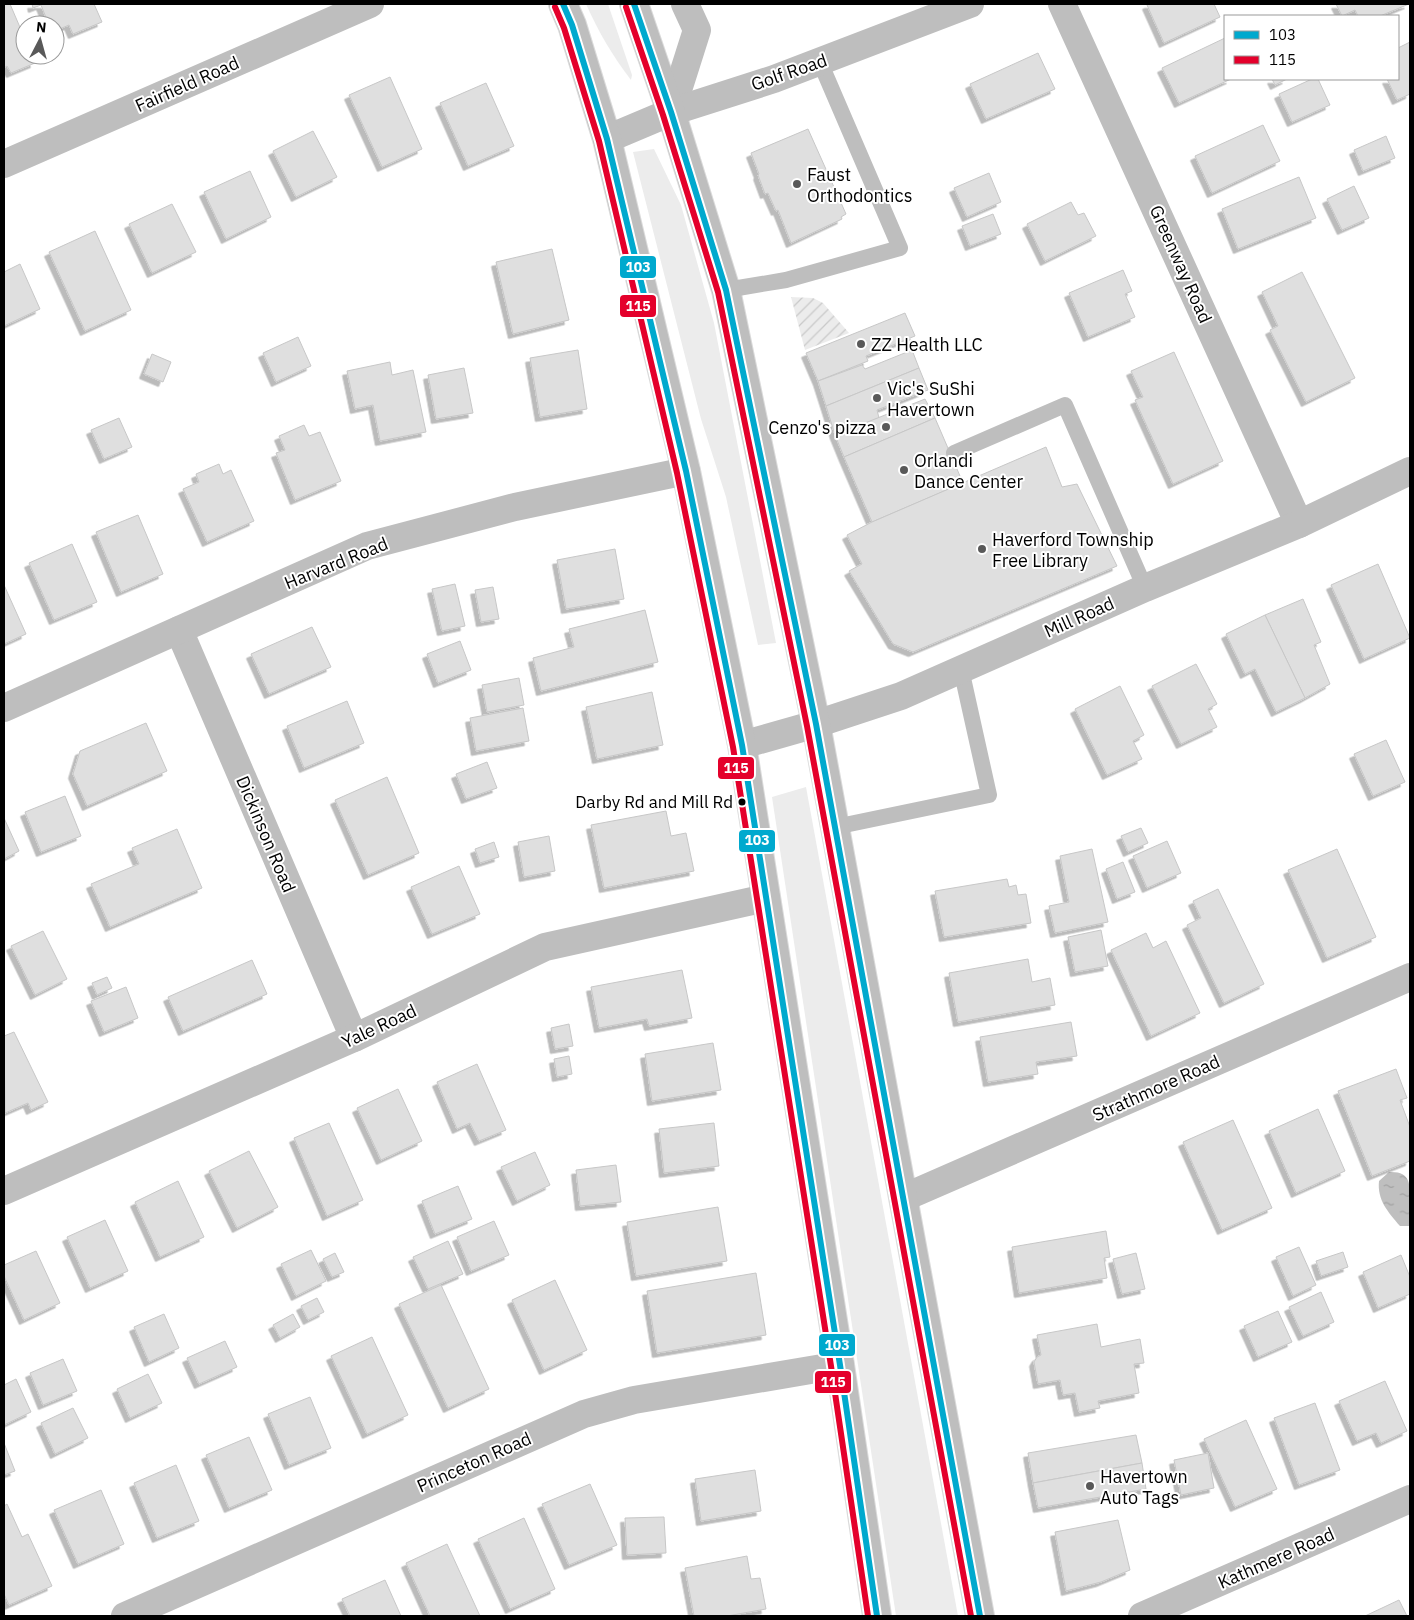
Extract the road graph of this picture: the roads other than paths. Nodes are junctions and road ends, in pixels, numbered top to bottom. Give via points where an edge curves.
1 (370, 4) edge
2 (563, 4) edge
3 (634, 4) edge
4 (685, 4) edge
5 (970, 4) edge
6 (1062, 4) edge
7 (820, 62) junction
8 (671, 112) junction
9 (607, 139) junction
10 (4, 164) edge
11 (726, 290) junction
12 (954, 453) dead end
13 (686, 471) junction
14 (1410, 471) edge
15 (1299, 524) junction
16 (1145, 588) junction
17 (179, 630) junction
18 (961, 669) junction
19 (4, 708) edge
20 (816, 724) junction
21 (742, 745) junction
22 (835, 827) junction
23 (766, 898) junction
24 (1410, 978) edge
25 (354, 1038) junction
26 (4, 1191) edge
27 (903, 1198) junction
28 (840, 1366) junction
29 (1410, 1499) edge
30 (125, 1616) edge
31 (877, 1616) edge
32 (980, 1616) edge
33 (1142, 1616) edge

1 - 10 street, Fairfield Road
2 - 9 street
3 - 8 street
4 - 8 street via 697,30
5 - 7 street, Golf Road
6 - 15 street, Greenway Road
7 - 8 street, Golf Road
7 - 11 lane via 900,248 786,280
8 - 9 street, Golf Road
8 - 11 street
9 - 13 street
11 - 20 street
12 - 16 lane via 1064,405
13 - 17 street, Harvard Road via 515,507 366,546
13 - 21 street
14 - 15 street, Mill Road
15 - 16 street, Mill Road
16 - 18 street, Mill Road
17 - 19 street, Harvard Road
17 - 25 street, Dickinson Road
18 - 20 street, Mill Road via 901,696
18 - 22 lane via 989,795
20 - 21 street, Mill Road
20 - 22 street
21 - 23 street
22 - 27 street
23 - 25 street, Yale Road via 545,947
23 - 28 street
24 - 27 street, Strathmore Road
25 - 26 street, Yale Road
27 - 32 street
28 - 30 street, Princeton Road via 634,1400 584,1414
28 - 31 street
29 - 33 street, Kathmere Road

